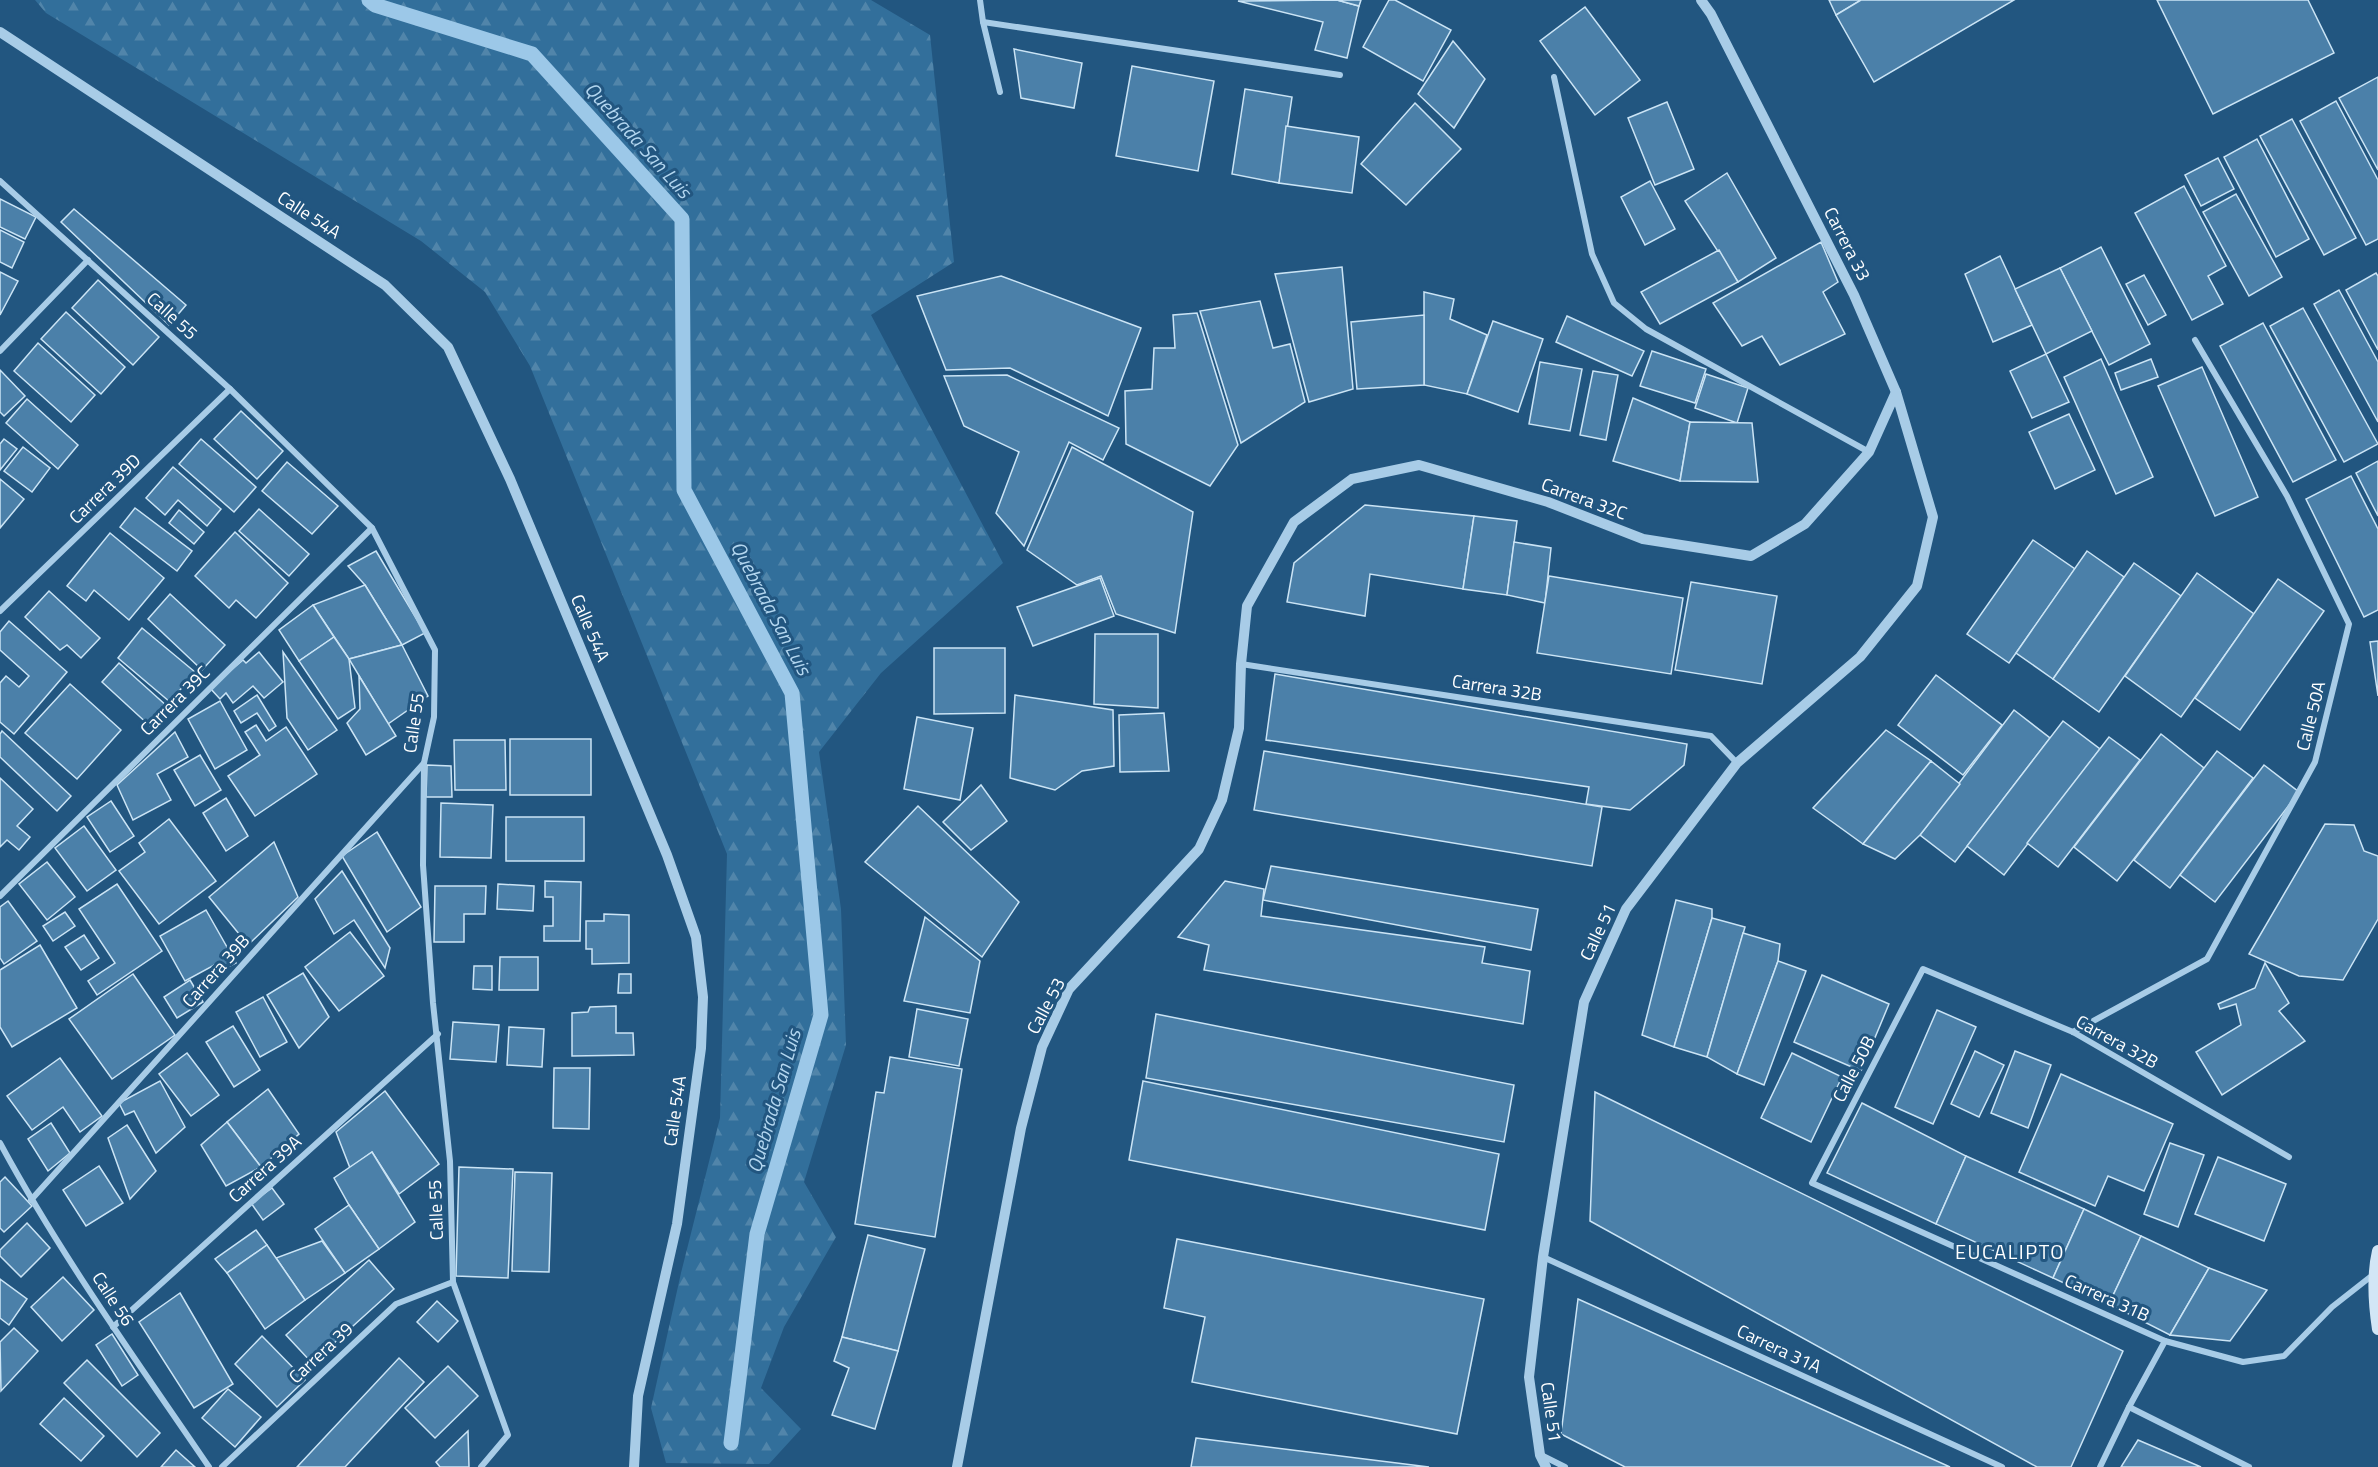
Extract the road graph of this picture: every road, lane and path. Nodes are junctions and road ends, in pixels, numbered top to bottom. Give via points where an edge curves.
1 (980, 0) edge
2 (1701, 0) edge
3 (983, 22) junction
4 (0, 32) edge
5 (1340, 75) dead end
6 (1554, 76) dead end
7 (1000, 92) dead end
8 (0, 182) edge
9 (88, 260) junction
10 (2195, 340) dead end
11 (0, 351) edge
12 (231, 389) junction
13 (1896, 392) junction
14 (1869, 452) junction
15 (1933, 517) joint
16 (372, 528) junction
17 (1247, 606) joint
18 (0, 611) edge
19 (1241, 664) junction
20 (424, 762) junction
21 (1737, 764) junction
22 (0, 896) edge
23 (1923, 969) joint
24 (2073, 1032) junction
25 (438, 1034) junction
26 (0, 1143) edge
27 (2289, 1157) dead end
28 (1812, 1184) joint
29 (31, 1200) junction
30 (2378, 1251) edge
31 (1542, 1257) junction
32 (2374, 1273) junction
33 (453, 1282) junction
34 (113, 1327) junction
35 (2378, 1329) edge
36 (2164, 1341) junction
37 (2129, 1407) junction
38 (1540, 1455) junction
39 (209, 1467) edge
40 (222, 1467) edge
41 (481, 1467) edge
42 (634, 1467) edge
43 (957, 1467) edge
44 (1545, 1467) edge
45 (1565, 1467) edge
46 (2002, 1467) edge
47 (2100, 1467) edge
48 (2249, 1467) edge

1 - 3 street
2 - 13 street, Carrera 33 via 1712,14 1854,295
3 - 5 street
3 - 7 street
4 - 42 street, Calle 54A via 385,285 448,347 510,479 667,855 696,937 703,997 701,1048 677,1224 638,1396
6 - 14 street via 1592,254 1614,303 1646,329
8 - 9 street, Calle 55
9 - 11 street
9 - 12 street, Calle 55
10 - 24 street, Calle 50A via 2287,496 2349,624 2315,762 2207,959
12 - 16 street, Calle 55
12 - 18 street, Carrera 39D
13 - 14 street, Carrera 32C
13 - 15 street, Carrera 33
14 - 17 street, Carrera 32C via 1805,524 1751,556 1643,539 1548,502 1419,465 1352,479 1294,522
15 - 21 street, Calle 51 via 1917,586 1860,657
16 - 20 street, Calle 55 via 435,650 434,717
16 - 22 street, Carrera 39C
17 - 19 street, Calle 53
19 - 21 street, Carrera 32B via 1711,736
19 - 43 street, Calle 53 via 1239,728 1222,800 1199,849 1070,989 1042,1047 1021,1128
20 - 25 street, Calle 55 via 423,865
20 - 29 street, Carrera 39B
21 - 31 street, Calle 51 via 1626,909 1584,1002
23 - 24 street, Carrera 32B
23 - 28 street, Calle 50B
24 - 27 street, Carrera 32B
25 - 33 street, Calle 55 via 450,1161
25 - 34 street, Carrera 39A
26 - 29 street, Calle 56
28 - 36 street, Carrera 31B
29 - 34 street, Calle 56
30 - 32 main road
31 - 38 street, Calle 51 via 1529,1377
31 - 46 street, Carrera 31A
32 - 35 main road
32 - 36 street, Carrera 31B via 2332,1307 2284,1356 2243,1362
33 - 40 street, Carrera 39 via 396,1304
33 - 41 street, Calle 55 via 507,1435
34 - 39 street, Calle 56
36 - 37 street
37 - 47 street
37 - 48 street
38 - 44 street, Calle 51
38 - 45 street

